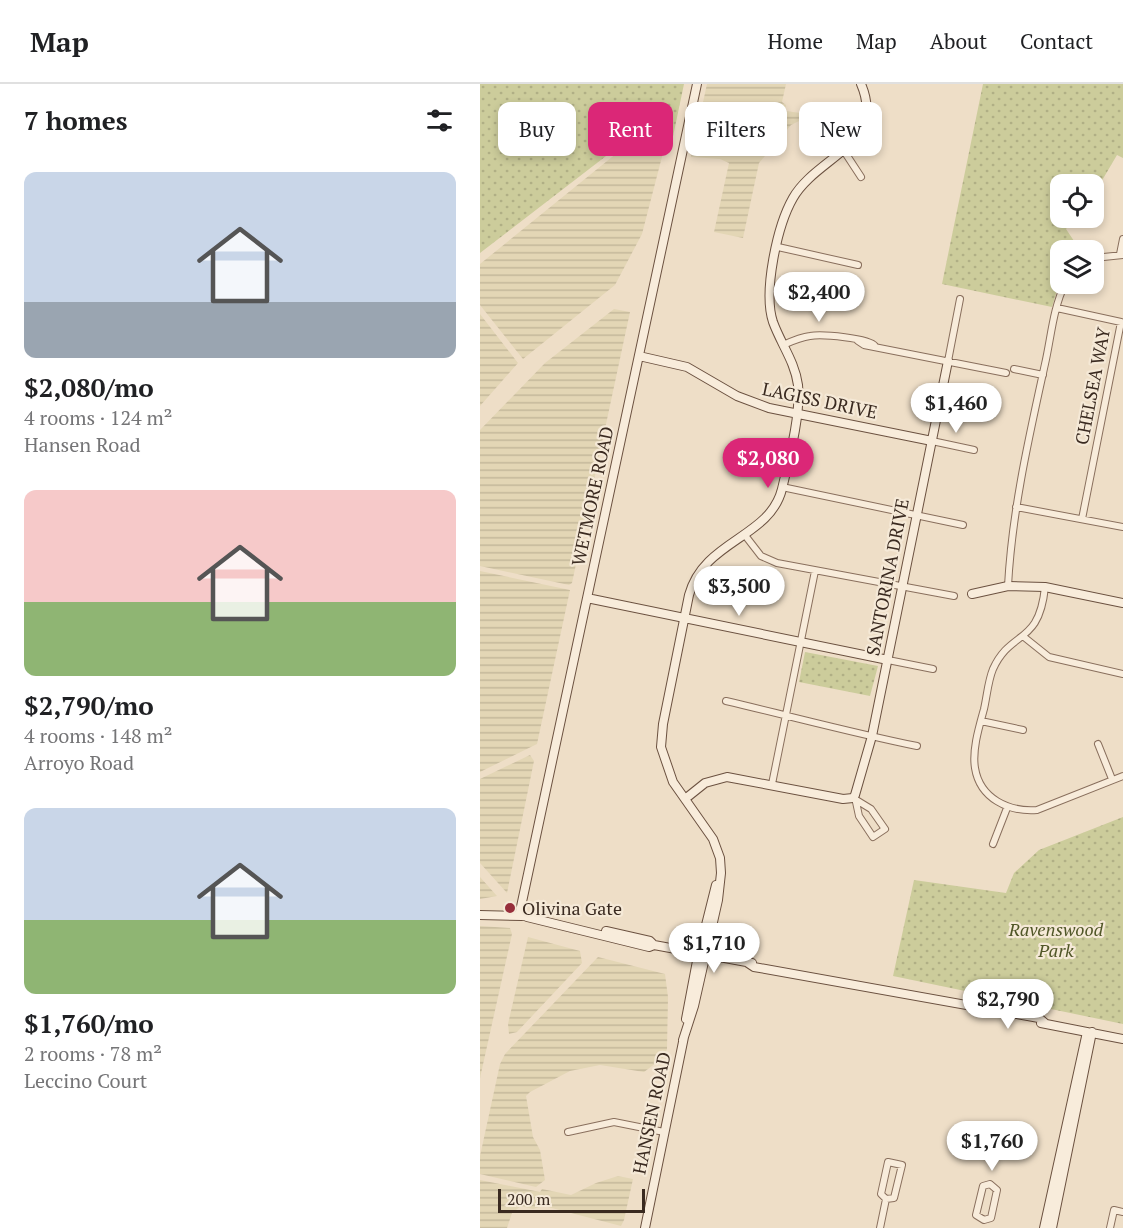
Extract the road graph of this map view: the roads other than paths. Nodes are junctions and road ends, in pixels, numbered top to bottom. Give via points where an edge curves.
1 (697, 84) edge
2 (861, 84) edge
3 (866, 102) edge
4 (837, 156) edge
5 (847, 156) edge
6 (861, 177) dead end
7 (1123, 240) edge
8 (778, 247) junction
9 (1121, 254) edge
10 (1104, 257) edge
11 (858, 265) dead end
12 (1062, 294) edge
13 (960, 300) dead end
14 (1057, 308) junction
15 (783, 345) junction
16 (639, 356) junction
17 (948, 361) junction
18 (1014, 369) dead end
19 (1006, 373) dead end
20 (1042, 375) junction
21 (796, 414) junction
22 (932, 441) junction
23 (974, 450) dead end
24 (782, 487) junction
25 (1016, 507) junction
26 (916, 515) junction
27 (1082, 519) junction
28 (963, 525) dead end
29 (1123, 527) edge
30 (744, 534) junction
31 (815, 571) junction
32 (903, 586) junction
33 (1008, 586) junction
34 (1045, 587) junction
35 (972, 594) dead end
36 (954, 596) dead end
37 (587, 598) junction
38 (1123, 603) edge
39 (685, 618) junction
40 (1024, 638) junction
41 (801, 643) junction
42 (888, 660) junction
43 (933, 669) dead end
44 (1123, 674) edge
45 (726, 701) dead end
46 (786, 715) junction
47 (981, 721) junction
48 (1023, 730) dead end
49 (872, 736) junction
50 (1098, 744) dead end
51 (917, 746) dead end
52 (1123, 776) edge
53 (1112, 779) junction
54 (772, 784) junction
55 (685, 799) junction
56 (855, 800) junction
57 (1007, 808) junction
58 (993, 844) dead end
59 (480, 915) edge
60 (523, 916) junction
61 (702, 954) junction
62 (1089, 1032) junction
63 (1123, 1039) edge
64 (568, 1132) dead end
65 (664, 1132) junction
66 (886, 1199) junction
67 (1123, 1212) edge
68 (984, 1220) junction
69 (645, 1228) edge
70 (880, 1228) edge
71 (982, 1228) edge
72 (1044, 1228) edge
73 (1052, 1228) edge
74 (1110, 1228) edge

1 - 16 street, WETMORE ROAD
2 - 3 street, HANSEN ROAD
4 - 8 street, HANSEN ROAD via 801,186 787,209
5 - 6 street
7 - 9 street
8 - 11 street
8 - 15 street, HANSEN ROAD via 769,304
9 - 10 street
12 - 14 street
13 - 17 street
14 - 20 street
14 - 27 street, CHELSEA WAY via 1121,322
15 - 17 street via 814,335 872,342 875,346
15 - 21 street, HANSEN ROAD via 797,379
16 - 21 street, LAGISS DRIVE via 687,367 741,398
16 - 37 street, WETMORE ROAD
17 - 19 street
17 - 22 street, SANTORINA DRIVE
18 - 20 street
20 - 25 street
21 - 22 street, LAGISS DRIVE
21 - 24 street, HANSEN ROAD
22 - 23 street
22 - 26 street, SANTORINA DRIVE
24 - 26 street
24 - 30 street, HANSEN ROAD via 769,513
25 - 27 street
25 - 33 street
26 - 28 street
26 - 32 street, SANTORINA DRIVE
27 - 29 street
30 - 31 street via 766,559
30 - 39 street, HANSEN ROAD via 716,553 698,573
31 - 32 street
31 - 41 street
32 - 36 street
32 - 42 street, SANTORINA DRIVE
33 - 34 street
33 - 35 street
34 - 38 street
34 - 40 street via 1041,616
37 - 39 street
37 - 60 street, WETMORE ROAD
39 - 41 street
39 - 55 street, HANSEN ROAD via 661,739 668,773
40 - 44 street via 1049,657
40 - 47 street via 1006,650 993,670
41 - 42 street
41 - 46 street
42 - 43 street
42 - 49 street, SANTORINA DRIVE
45 - 46 street
46 - 49 street
46 - 54 street
47 - 48 street
47 - 57 street via 975,768 988,794
49 - 51 street
49 - 56 street, SANTORINA DRIVE
50 - 53 street
52 - 53 street
53 - 57 street via 1037,810
54 - 55 street via 722,777 705,783
54 - 56 street
55 - 61 street, HANSEN ROAD via 713,838 720,858 718,900
56 - 56 street via 871,809 885,829 873,837 859,816
57 - 58 street
59 - 60 street
60 - 61 street via 649,947
61 - 62 street
61 - 65 street, HANSEN ROAD
62 - 63 street
62 - 72 street
62 - 73 street
64 - 65 street via 614,1122
65 - 69 street, HANSEN ROAD
66 - 66 street via 894,1198 902,1165 888,1162 881,1194
66 - 70 street
67 - 74 street via 1114,1210
68 - 68 street via 991,1218 997,1190 990,1184 983,1186 976,1215
68 - 71 street

